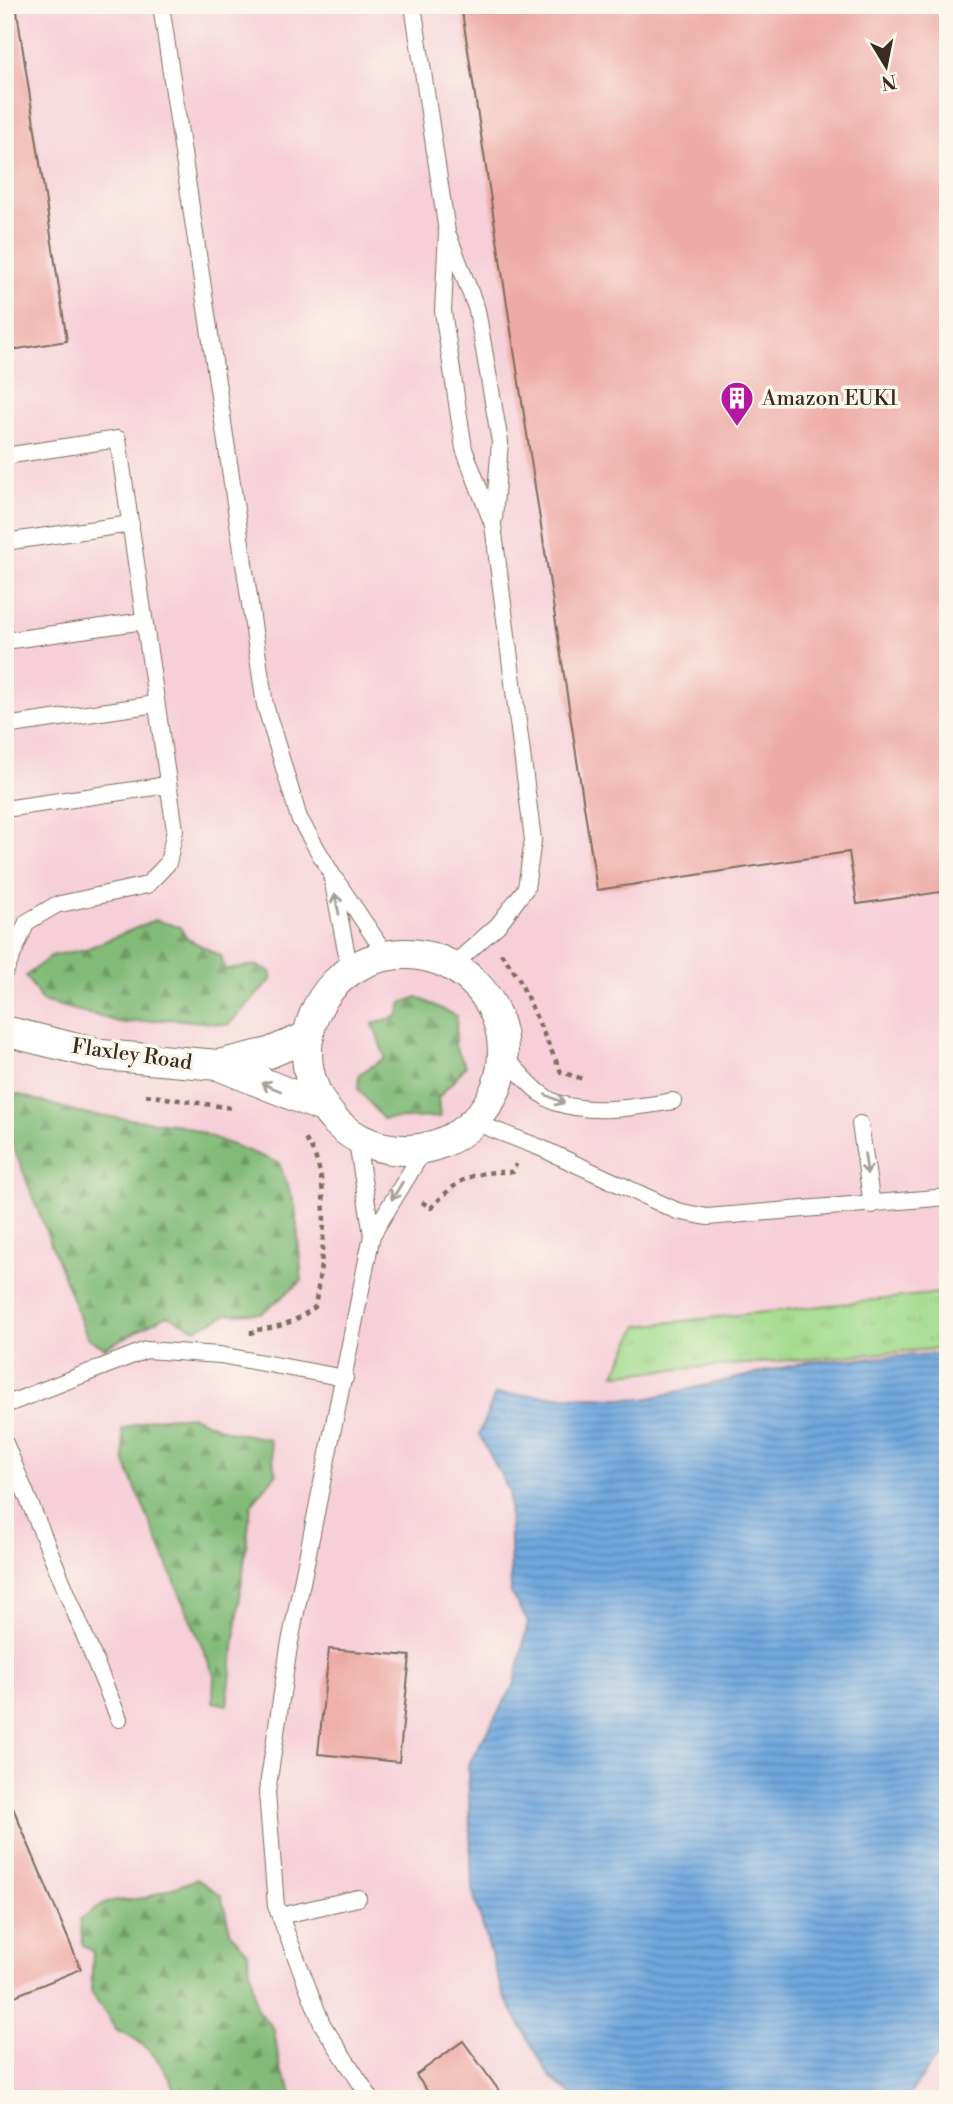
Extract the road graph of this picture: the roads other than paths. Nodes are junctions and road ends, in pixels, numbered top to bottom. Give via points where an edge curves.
1 (161, 5) edge
2 (413, 5) edge
3 (447, 232) junction
4 (5, 456) edge
5 (131, 524) junction
6 (493, 524) junction
7 (5, 542) edge
8 (144, 621) junction
9 (5, 640) edge
10 (156, 704) junction
11 (5, 726) edge
12 (168, 785) junction
13 (5, 809) edge
14 (331, 873) junction
15 (387, 956) junction
16 (452, 966) junction
17 (350, 971) junction
18 (5, 972) edge
19 (5, 1031) edge
20 (309, 1036) junction
21 (503, 1055) junction
22 (218, 1065) junction
23 (673, 1101) dead end
24 (325, 1108) junction
25 (474, 1122) junction
26 (860, 1124) dead end
27 (356, 1136) junction
28 (425, 1148) junction
29 (948, 1197) edge
30 (872, 1205) junction
31 (372, 1235) junction
32 (345, 1378) junction
33 (5, 1405) edge
34 (5, 1443) edge
35 (119, 1719) dead end
36 (358, 1898) dead end
37 (280, 1916) junction
38 (372, 2099) edge

1 - 14 lane via 265,705 299,818
2 - 3 lane
3 - 6 lane via 446,336 464,449
3 - 6 lane via 477,310 500,442
4 - 5 lane via 118,439
5 - 7 lane
5 - 8 lane
6 - 16 lane via 533,839 531,869 526,888 498,925
8 - 9 lane
8 - 10 lane
10 - 11 lane
10 - 12 lane
12 - 13 lane
12 - 18 lane via 175,830 168,863 147,885 56,905 27,922
14 - 15 lane
17 -> 14 lane
15 - 16 street via 409,954
15 - 17 street
16 - 21 street via 474,982 491,1003 501,1028
17 - 20 street via 316,1010
19 - 22 street, Flaxley Road via 102,1055
20 - 22 street via 268,1053
20 - 24 street via 313,1086
21 -> 23 lane via 556,1103 606,1109
21 - 25 street via 500,1080
24 -> 22 street
24 - 27 street
25 - 28 street via 452,1138
25 - 30 lane via 677,1210 707,1217
26 -> 30 lane
27 - 28 street via 377,1146
27 - 31 lane
28 -> 31 lane
29 - 30 lane
31 - 32 lane
32 - 33 lane via 220,1355 146,1350
32 - 37 lane via 289,1647 267,1792
34 - 35 lane
36 - 37 lane
37 - 38 lane via 322,2024

